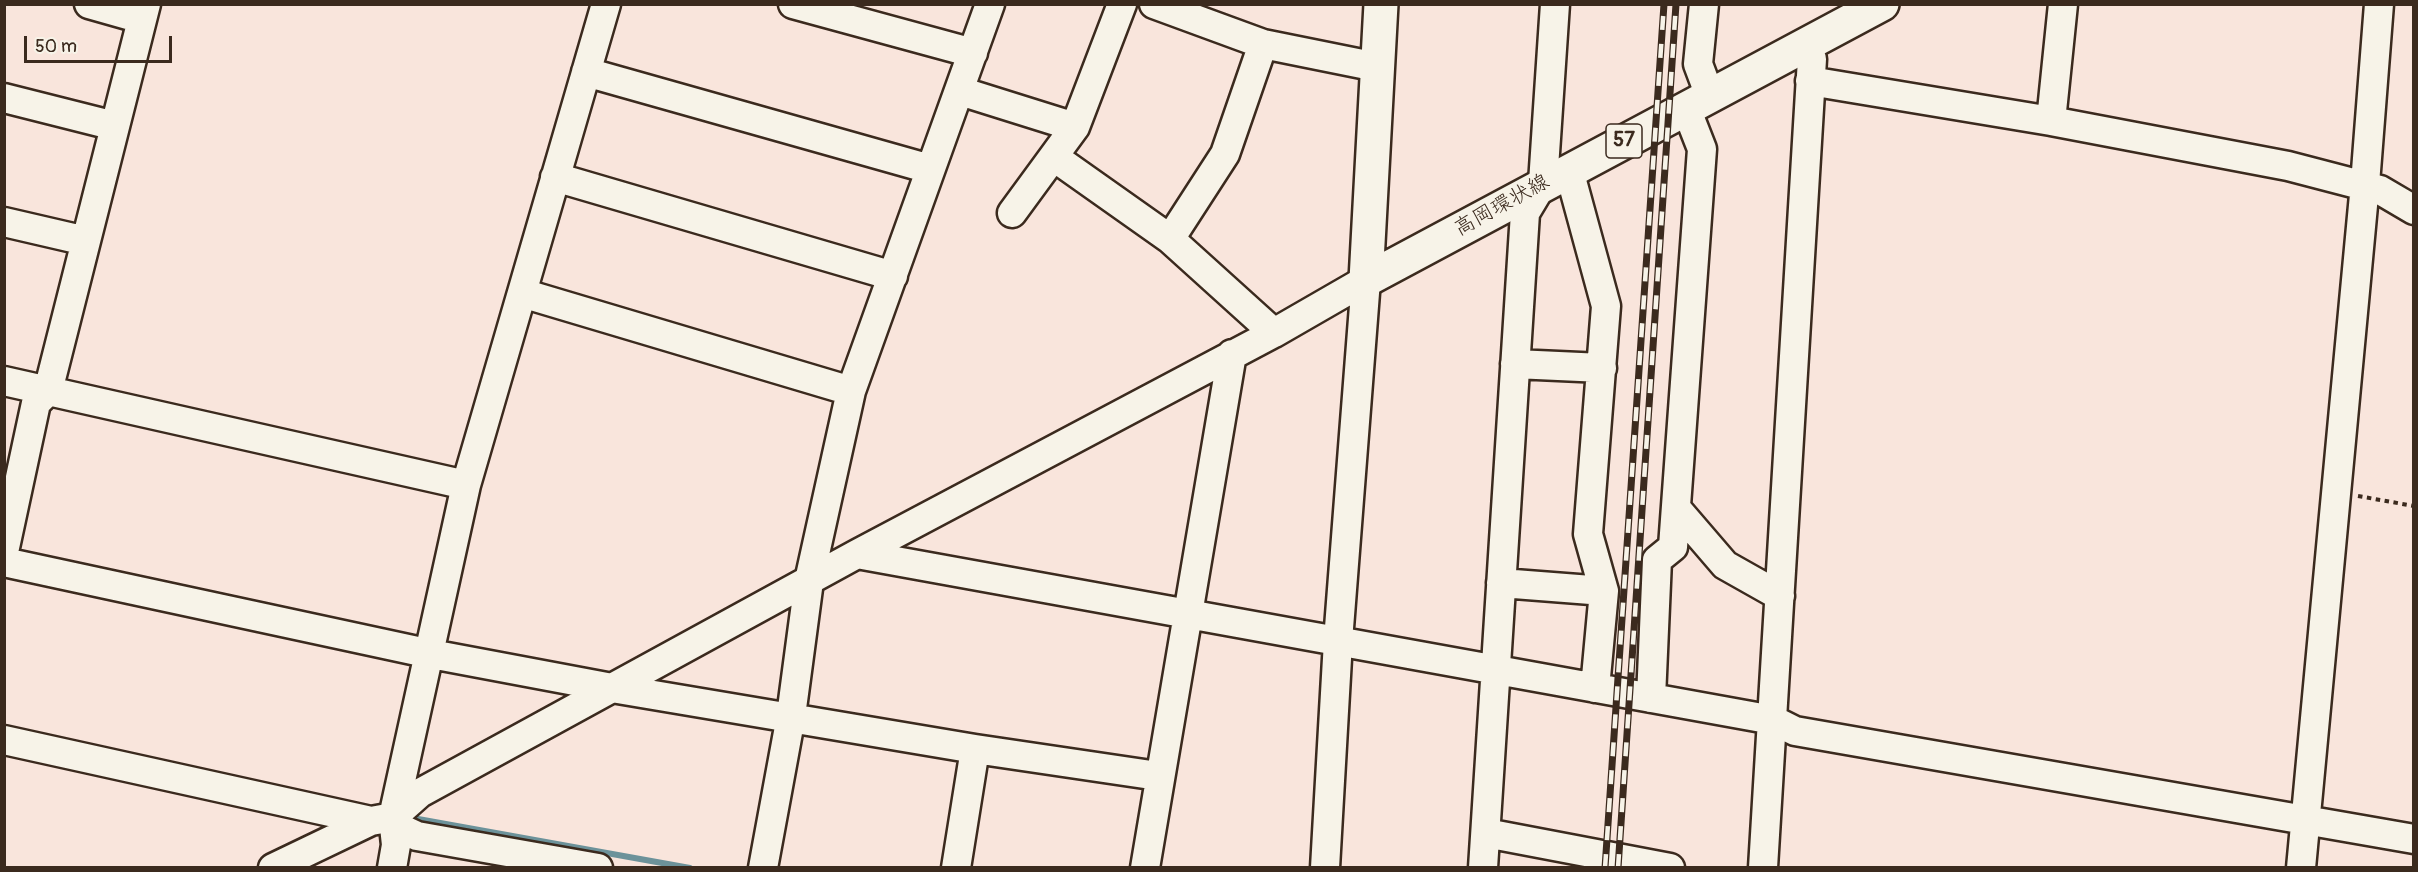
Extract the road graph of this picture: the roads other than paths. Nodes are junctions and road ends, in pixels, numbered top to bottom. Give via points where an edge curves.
1 (89, 4) edge
2 (793, 4) edge
3 (990, 4) edge
4 (1122, 4) edge
5 (1154, 4) edge
6 (1381, 4) edge
7 (1555, 4) edge
8 (1704, 4) edge
9 (1882, 4) edge
10 (2063, 4) edge
11 (2379, 4) edge
12 (605, 5) edge
13 (144, 12) edge
14 (1263, 44) junction
15 (1805, 46) junction
16 (973, 53) junction
17 (1377, 66) junction
18 (586, 72) junction
19 (1810, 81) junction
20 (960, 90) junction
21 (4, 98) edge
22 (1698, 102) junction
23 (2051, 121) junction
24 (115, 126) junction
25 (1075, 127) junction
26 (1054, 157) junction
27 (930, 169) junction
28 (1556, 176) junction
29 (555, 177) junction
30 (2365, 184) junction
31 (2414, 210) edge
32 (1012, 213) dead end
33 (4, 222) edge
34 (1170, 239) junction
35 (86, 241) junction
36 (893, 276) junction
37 (1366, 280) junction
38 (522, 293) junction
39 (1274, 333) junction
40 (1232, 354) junction
41 (1515, 364) junction
42 (1602, 368) junction
43 (4, 381) edge
44 (48, 391) junction
45 (851, 391) junction
46 (466, 485) junction
47 (1676, 508) junction
48 (4, 552) edge
49 (857, 554) junction
50 (4, 562) edge
51 (809, 581) junction
52 (1501, 583) junction
53 (1604, 591) junction
54 (1780, 596) junction
55 (1188, 612) junction
56 (1338, 641) junction
57 (431, 654) junction
58 (1496, 670) junction
59 (612, 688) junction
60 (1596, 688) junction
61 (1651, 698) junction
62 (790, 716) junction
63 (1773, 720) junction
64 (4, 740) edge
65 (975, 749) junction
66 (1158, 776) junction
67 (393, 812) junction
68 (2305, 819) junction
69 (1486, 833) junction
70 (2414, 839) edge
71 (273, 867) edge
72 (392, 867) edge
73 (598, 867) edge
74 (763, 867) edge
75 (956, 867) edge
76 (1145, 867) edge
77 (1325, 867) edge
78 (1483, 867) edge
79 (1670, 867) edge
80 (1763, 867) edge
81 (2301, 867) edge

1 - 13 street
2 - 16 street
3 - 16 street
4 - 25 street
5 - 14 street
6 - 17 main road
7 - 28 street
8 - 22 street
9 - 15 main road, 高岡環状線 / 57
10 - 23 street
11 - 30 street
12 - 18 street
13 - 24 street
14 - 17 street
14 - 34 street via 1225,154
15 - 19 street via 1812,59
15 - 22 main road, 高岡環状線 / 57
16 - 20 street
17 - 37 main road
18 - 27 street
18 - 29 street
19 - 23 street
19 - 54 street
20 - 25 street
20 - 27 street
21 - 24 street
22 - 28 main road, 高岡環状線 / 57
22 - 47 street via 1702,149
23 - 30 street
24 - 35 street
25 - 26 street
26 - 32 street
26 - 34 street
27 - 36 street
28 - 37 main road, 高岡環状線 / 57
28 - 41 street via 1525,213
28 - 42 street via 1606,306
29 - 36 street
29 - 38 street
30 - 31 street
30 - 68 street
33 - 35 street
34 - 39 street
35 - 44 street
36 - 45 street
37 - 39 street
37 - 56 street
38 - 45 street
38 - 46 street
39 - 40 street
40 - 49 street
40 - 55 street
41 - 42 street
41 - 52 street
42 - 53 street via 1588,534
43 - 44 street
44 - 46 street
44 - 48 street via 36,403
45 - 51 street
46 - 57 street
47 - 54 street via 1725,565
47 - 61 street via 1673,547 1657,560
49 - 51 street
49 - 55 street
50 - 57 street
51 - 59 street
51 - 62 street
52 - 53 street
52 - 58 street
53 - 60 street
54 - 63 street
55 - 56 street
55 - 66 street
56 - 58 street
56 - 77 street
57 - 59 street
57 - 67 street
58 - 60 street
58 - 69 street
59 - 62 street
59 - 67 street via 420,793
60 - 61 street
61 - 63 street
62 - 65 street
62 - 74 street
63 - 68 street via 1795,731
63 - 80 street
64 - 67 street
65 - 66 street
65 - 75 street
66 - 76 street
67 - 71 street
67 - 72 street via 396,845
67 - 73 street via 404,830 417,836
68 - 70 street
68 - 81 street
69 - 78 street
69 - 79 street

